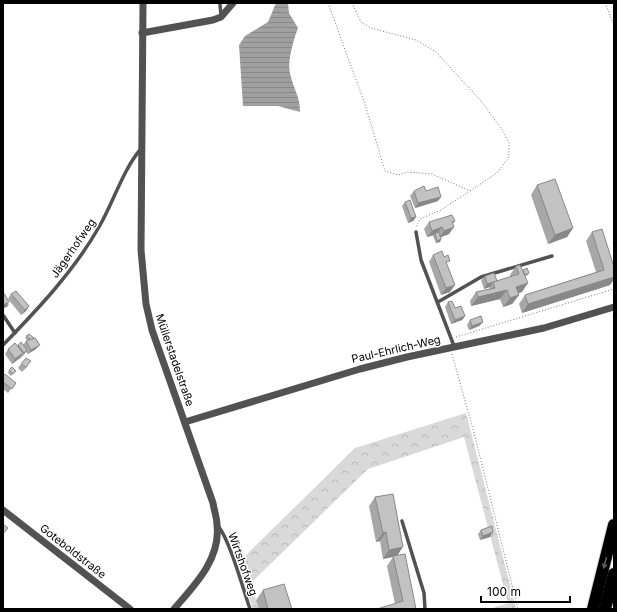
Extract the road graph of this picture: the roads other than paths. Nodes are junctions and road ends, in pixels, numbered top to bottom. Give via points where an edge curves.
1 (143, 3) edge
2 (233, 3) edge
3 (220, 5) dead end
4 (221, 16) junction
5 (142, 33) junction
6 (140, 150) junction
7 (416, 232) road end
8 (552, 256) dead end
9 (438, 302) junction
10 (614, 307) edge
11 (3, 315) edge
12 (15, 333) junction
13 (3, 345) edge
14 (452, 347) junction
15 (185, 422) junction
16 (3, 510) edge
17 (402, 521) dead end
18 (614, 525) edge
19 (218, 526) junction
20 (614, 574) edge
21 (130, 609) edge
22 (174, 609) edge
23 (250, 609) edge
24 (425, 609) edge
25 (593, 609) edge
26 (605, 609) edge

1 - 5 street, Müllerstadelstraße
2 - 4 street
3 - 4 lane
4 - 5 street via 213,20
5 - 6 street, Müllerstadelstraße
6 - 12 lane, Jägerhofweg via 132,159 87,246 53,291
6 - 15 street, Müllerstadelstraße via 141,250 146,304 152,330
7 - 9 lane via 421,260
8 - 9 lane via 481,277
9 - 14 lane
10 - 14 street, Paul-Ehrlich-Weg via 544,328
11 - 12 lane
12 - 13 lane, Jägerhofweg
14 - 15 street, Paul-Ehrlich-Weg via 360,369
15 - 19 street, Müllerstadelstraße via 213,503
16 - 21 street, Goteboldstraße
17 - 24 lane via 424,593
18 -> 25 highway
19 - 22 street, Müllerstadelstraße via 209,564 194,587
19 - 23 lane, Wirtshofweg via 223,532
20 - 26 highway

